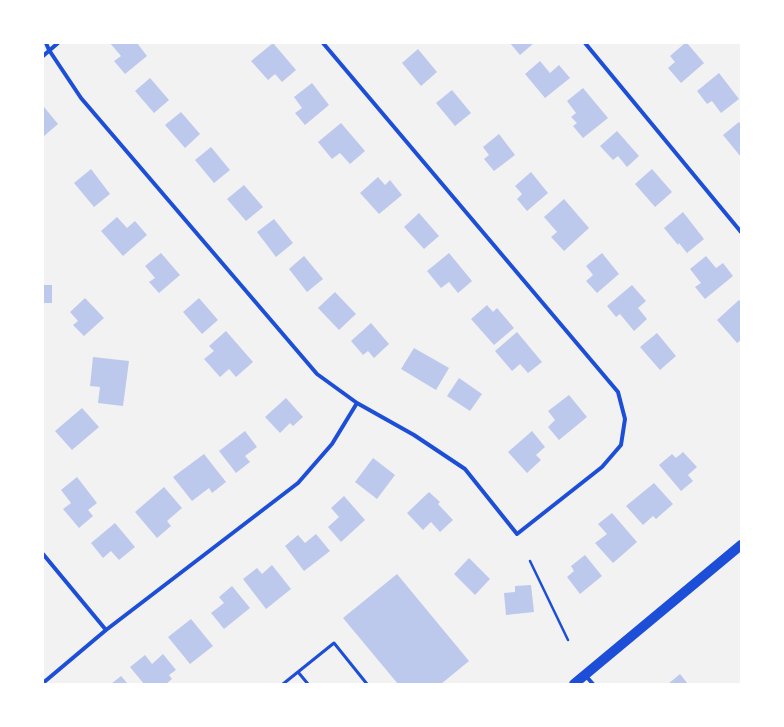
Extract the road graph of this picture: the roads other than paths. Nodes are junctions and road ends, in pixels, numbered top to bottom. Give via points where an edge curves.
1 (46, 43) edge
2 (58, 43) edge
3 (323, 43) edge
4 (584, 43) edge
5 (49, 50) junction
6 (43, 56) edge
7 (741, 232) edge
8 (357, 403) junction
9 (741, 545) edge
10 (43, 554) edge
11 (106, 630) junction
12 (298, 672) junction
13 (585, 675) junction
14 (43, 683) edge
15 (283, 684) edge
16 (308, 684) edge
17 (367, 684) edge
18 (574, 684) edge
19 (593, 684) edge

1 - 5 street
2 - 5 street
3 - 8 street via 618,392 625,419 621,445 602,467 517,534 465,469 414,435
4 - 7 street
5 - 6 street
5 - 8 street via 80,98 317,374
8 - 11 street via 332,444 298,483
9 - 13 main road
10 - 11 street
11 - 14 street
12 - 15 lane
12 - 16 lane
12 - 17 lane via 334,643
13 - 18 main road
13 - 19 street

